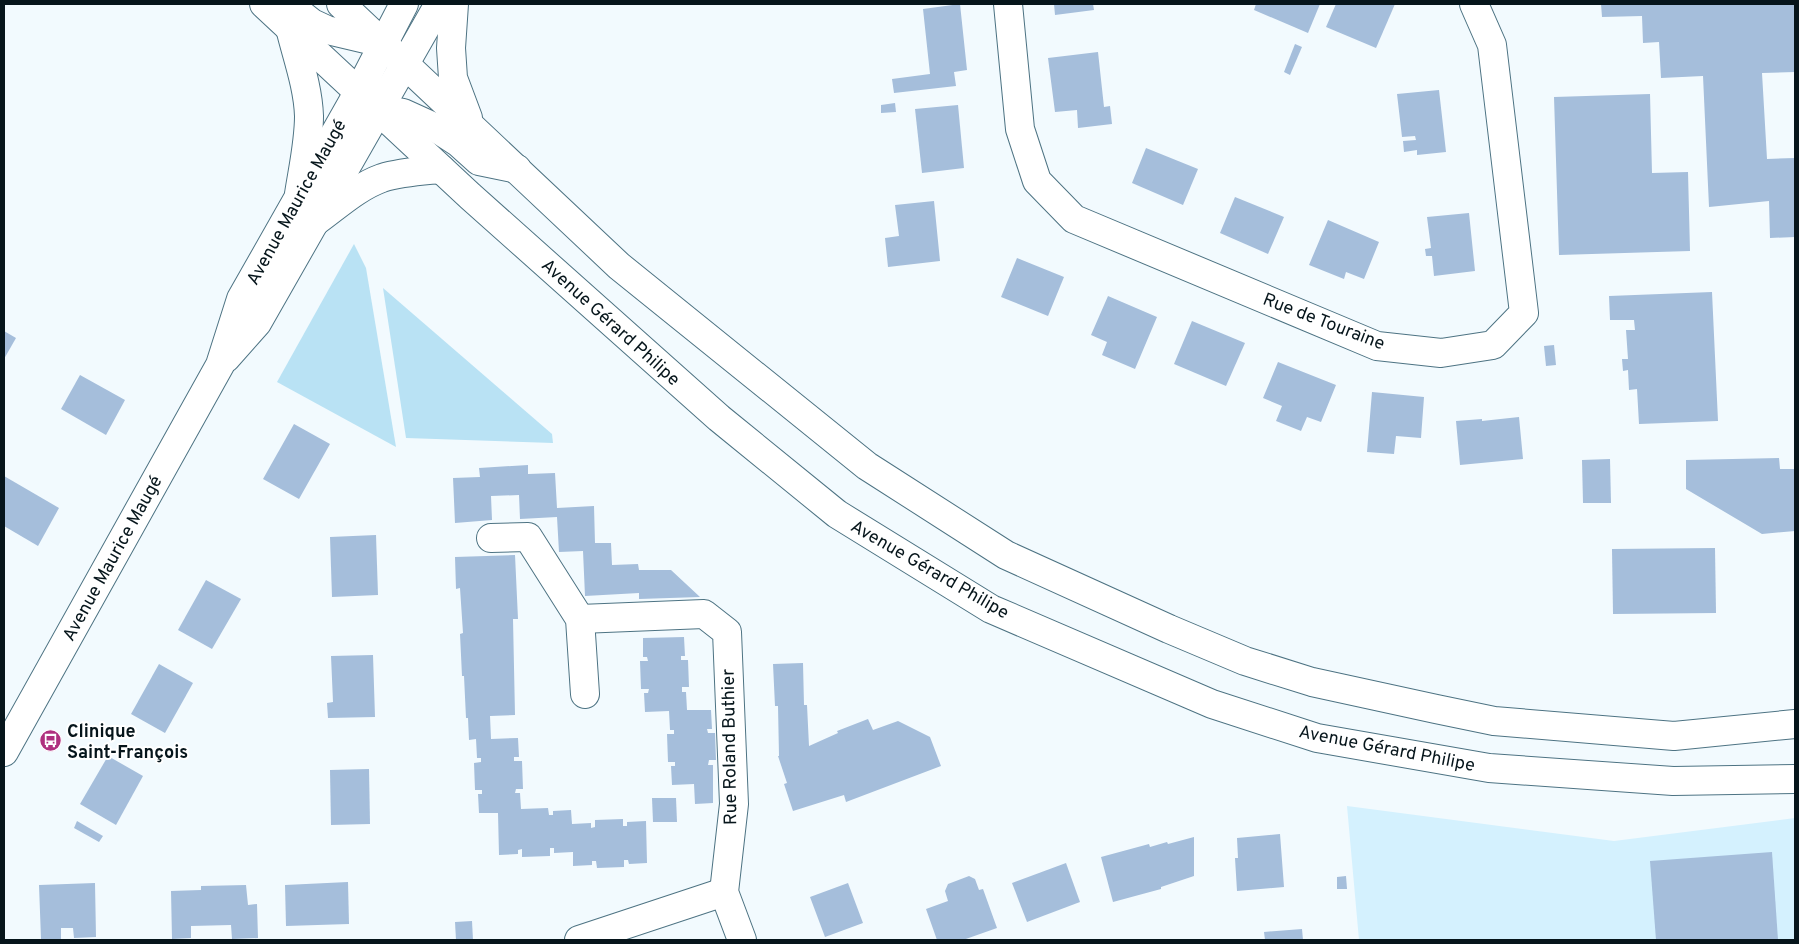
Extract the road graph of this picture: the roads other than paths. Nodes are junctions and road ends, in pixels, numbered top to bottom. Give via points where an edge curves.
1 (264, 4) edge
2 (341, 4) edge
3 (404, 4) edge
4 (439, 4) edge
5 (454, 4) edge
6 (1008, 4) edge
7 (1474, 4) edge
8 (289, 16) edge
9 (383, 44) junction
10 (409, 55) junction
11 (362, 102) junction
12 (471, 124) junction
13 (440, 169) junction
14 (517, 169) junction
15 (300, 194) junction
16 (316, 221) junction
17 (220, 365) junction
18 (491, 538) dead end
19 (580, 619) junction
20 (585, 694) dead end
21 (1795, 724) edge
22 (4, 752) edge
23 (1795, 779) edge
24 (724, 892) junction
25 (579, 940) edge
26 (742, 940) edge

1 - 8 main road, Avenue Gérard Philipe
2 - 9 main road
3 - 9 main road, Avenue Maurice Maugé
4 - 10 main road
5 - 12 main road via 453,78
6 - 7 main road, Rue de Touraine via 1020,129 1038,182 1074,220 1377,346 1441,353 1493,345 1524,313 1492,45
8 - 9 main road via 327,30
8 - 11 main road, Avenue Gérard Philipe
8 - 15 main road via 309,114
9 - 10 main road
9 - 11 main road, Avenue Maurice Maugé
10 - 11 main road
10 - 12 main road
11 - 13 main road, Avenue Gérard Philipe
11 - 14 main road via 403,113 436,128 460,143 479,161
11 - 15 main road, Avenue Maurice Maugé
11 - 16 main road, Avenue Maurice Maugé
12 - 14 main road
13 - 16 main road via 382,178 359,189
13 - 23 main road, Avenue Gérard Philipe via 719,418 836,514 991,609 1212,704 1317,738 1488,768 1672,781
14 - 21 main road via 619,266 867,466 1006,555 1169,629 1245,660 1312,682 1494,722 1674,736
15 - 17 main road, Avenue Maurice Maugé via 241,299
16 - 17 main road, Avenue Maurice Maugé via 258,323
17 - 22 main road, Avenue Maurice Maugé
18 - 19 main road via 528,537
19 - 20 main road
19 - 24 main road, Rue Roland Buthier via 704,614 727,632 734,804
24 - 25 main road
24 - 26 main road

